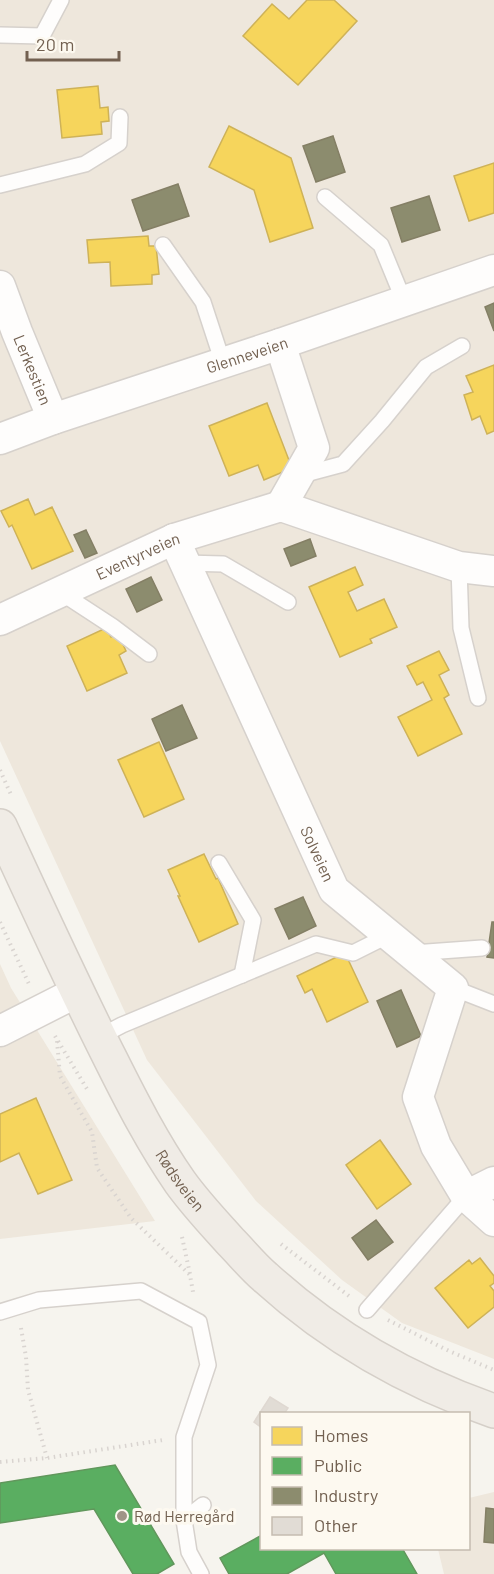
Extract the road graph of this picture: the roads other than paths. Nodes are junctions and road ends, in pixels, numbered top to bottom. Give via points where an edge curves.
1 (61, 0) edge
2 (0, 35) edge
3 (120, 117) dead end
4 (0, 185) edge
5 (325, 197) dead end
6 (163, 245) dead end
7 (494, 270) edge
8 (0, 286) edge
9 (404, 301) junction
10 (8, 332) edge
11 (280, 344) junction
12 (462, 346) dead end
13 (223, 363) junction
14 (53, 419) junction
15 (0, 439) edge
16 (298, 476) junction
17 (281, 506) junction
18 (180, 551) junction
19 (459, 567) junction
20 (494, 571) edge
21 (60, 592) junction
22 (288, 602) dead end
23 (0, 620) edge
24 (149, 654) dead end
25 (478, 699) dead end
26 (8, 814) edge
27 (219, 862) dead end
28 (400, 944) junction
29 (483, 948) dead end
30 (242, 975) junction
31 (453, 988) junction
32 (77, 992) junction
33 (494, 1004) edge
34 (0, 1031) edge
35 (99, 1036) junction
36 (494, 1182) edge
37 (466, 1196) junction
38 (494, 1221) edge
39 (367, 1310) road end
40 (0, 1311) edge
41 (494, 1411) edge
42 (203, 1505) dead end
43 (184, 1520) junction
44 (201, 1574) edge

1 - 2 lane via 42,36
3 - 4 lane via 119,142 85,164
5 - 9 lane via 381,245
6 - 13 lane via 203,302
7 - 9 street, Glenneveien
8 - 10 street, Lerkestien
9 - 11 street, Glenneveien
10 - 14 street, Lerkestien
11 - 13 street, Glenneveien
11 - 16 street via 314,448
12 - 16 lane via 426,367 343,464
13 - 14 street, Glenneveien
14 - 15 street, Glenneveien
16 - 17 street
17 - 18 street, Eventyrveien
17 - 19 street
18 - 21 street, Eventyrveien
18 - 22 lane via 223,564
18 - 28 street, Solveien via 334,890
19 - 20 street
19 - 25 lane via 461,628
21 - 23 street, Eventyrveien
21 - 24 lane
26 - 32 highway, Rødsveien
27 - 30 lane via 253,920
28 - 29 lane
28 - 30 lane via 352,953 316,944
28 - 31 street, Solveien
30 - 35 lane
31 - 33 lane
31 - 37 street via 418,1097 436,1146
32 - 34 street
32 - 35 highway, Rødsveien
35 - 41 highway, Rødsveien via 150,1136 182,1184 263,1275 344,1339 457,1398
36 - 37 street
37 - 38 street
37 - 39 lane
40 - 43 lane via 39,1300 141,1291 199,1322 208,1365 184,1437
42 - 43 lane
43 - 44 lane via 189,1552

